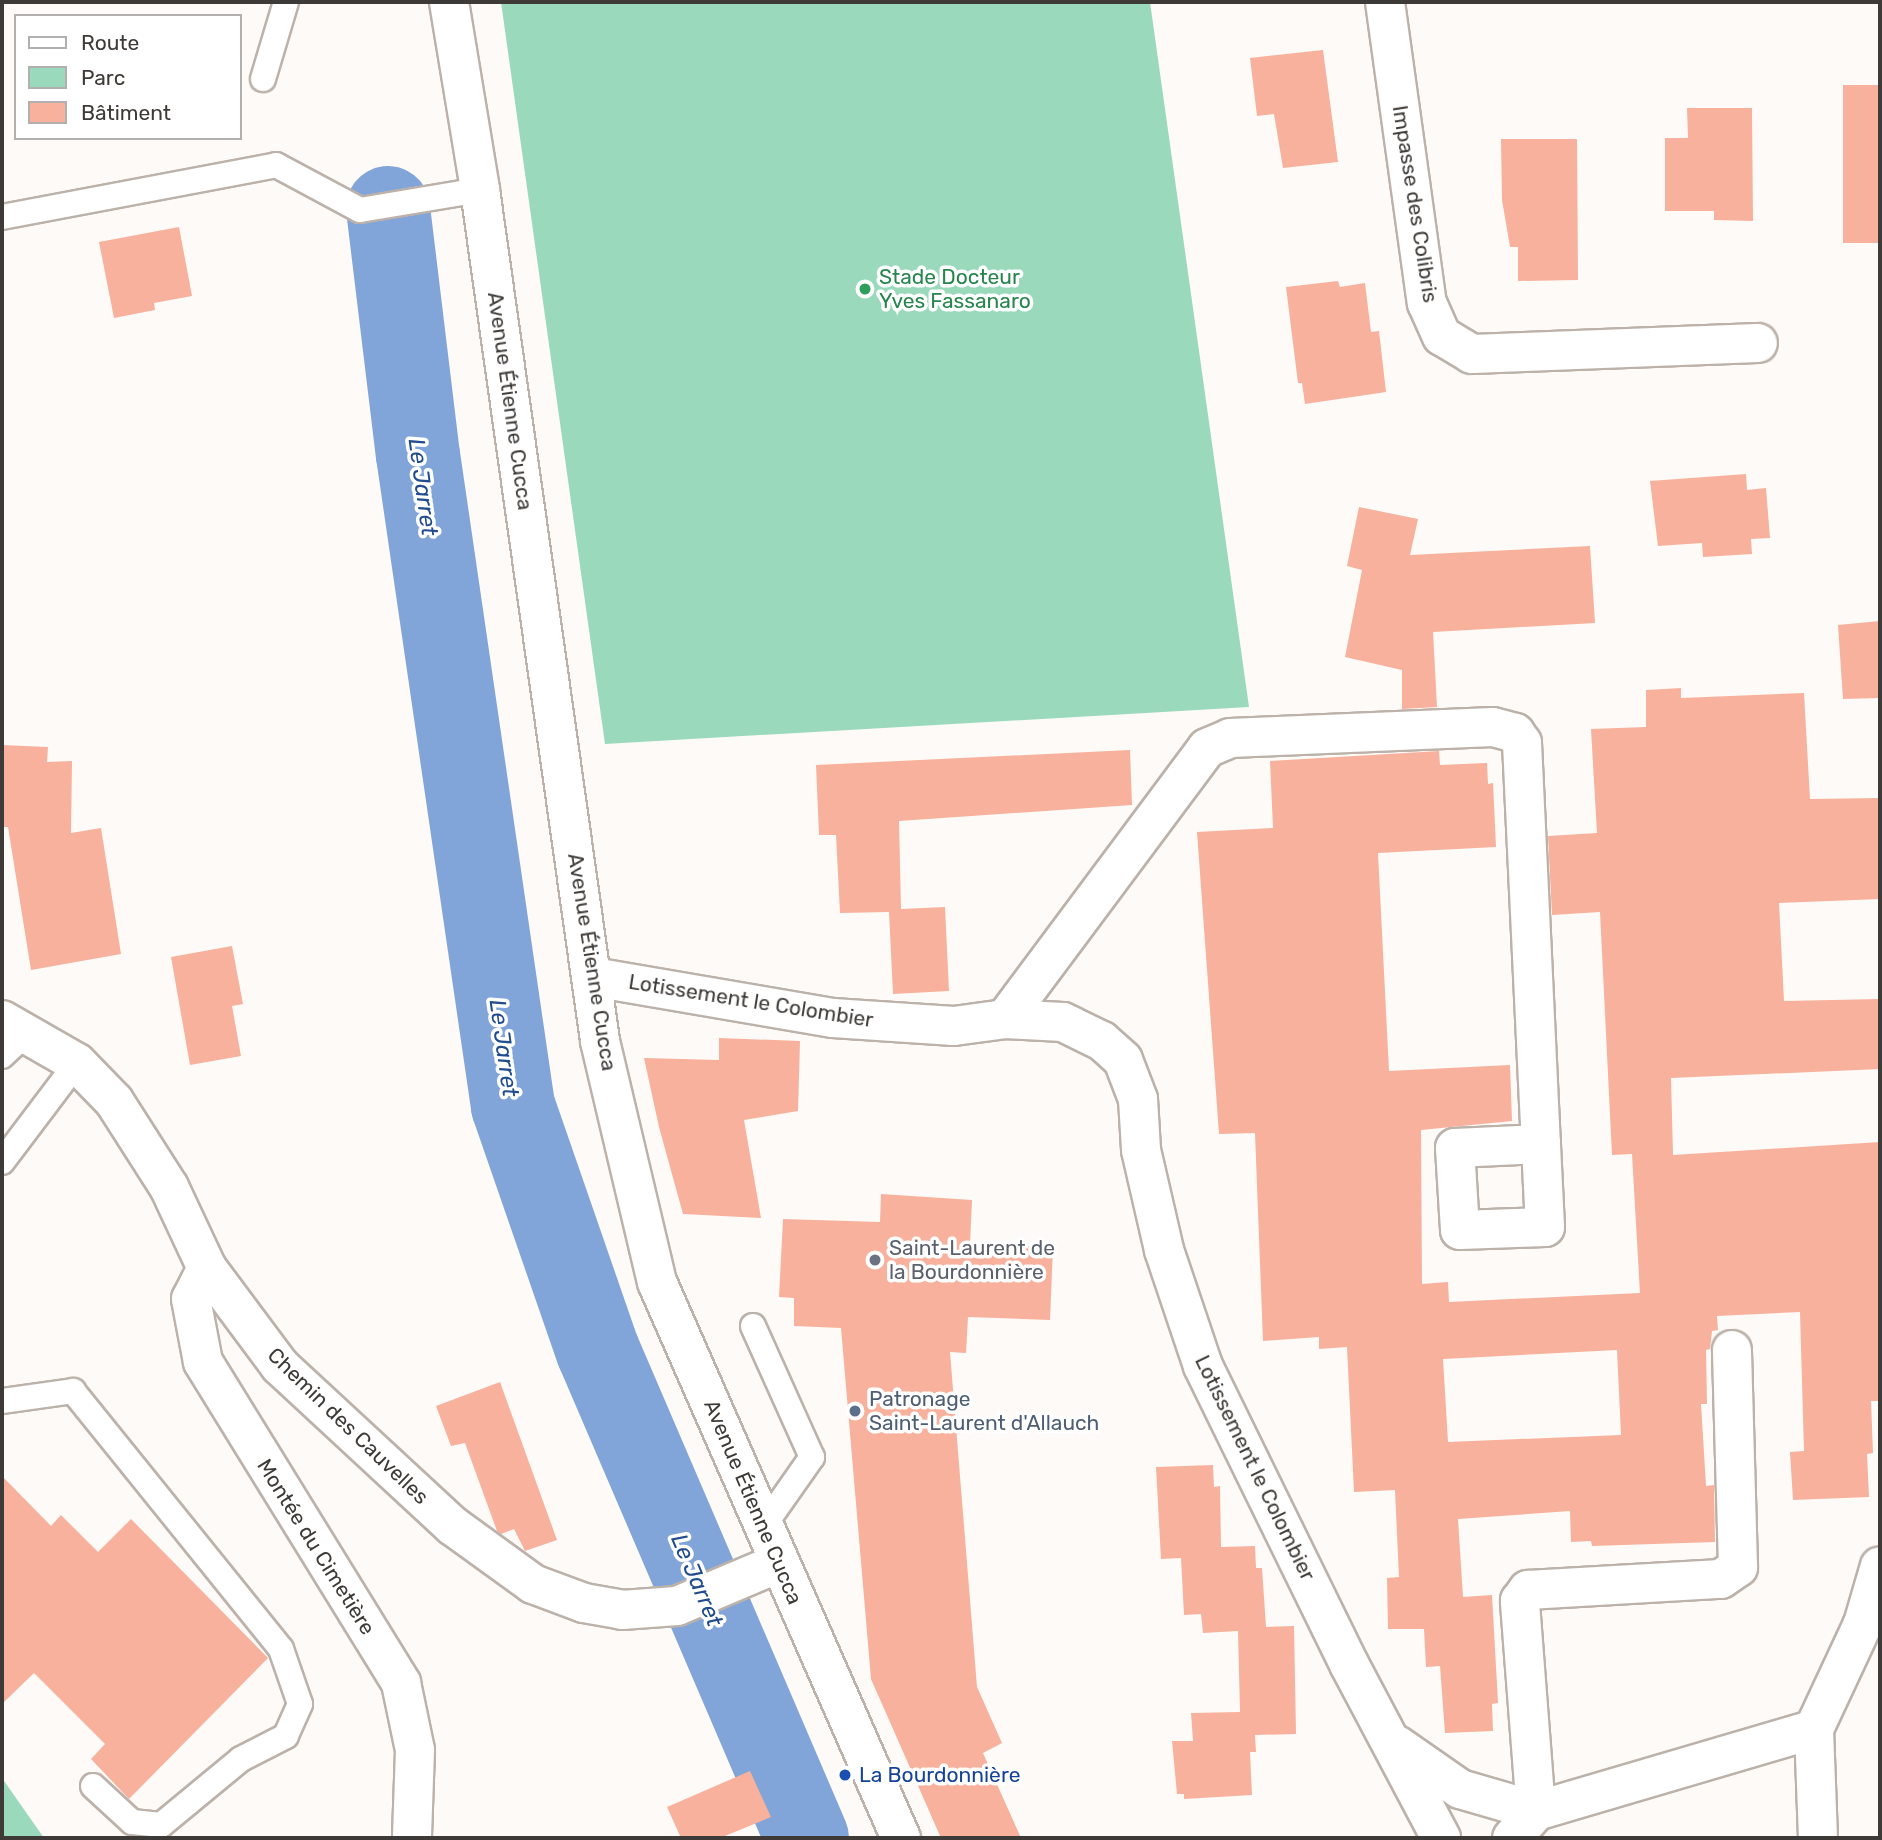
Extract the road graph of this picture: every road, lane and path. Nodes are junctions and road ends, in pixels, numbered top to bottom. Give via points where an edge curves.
1 (286, 2) edge
2 (1385, 2) edge
3 (457, 14) edge
4 (263, 79) dead end
5 (480, 190) junction
6 (2, 217) edge
7 (1758, 343) dead end
8 (593, 977) junction
9 (1006, 1019) junction
10 (10, 1037) edge
11 (77, 1063) junction
12 (1541, 1144) dead end
13 (2, 1162) edge
14 (207, 1268) junction
15 (753, 1326) dead end
16 (1732, 1350) dead end
17 (2, 1401) edge
18 (763, 1527) junction
19 (779, 1563) junction
20 (1880, 1566) edge
21 (1871, 1614) edge
22 (1814, 1729) junction
23 (1392, 1742) junction
24 (93, 1786) dead end
25 (1524, 1825) edge
26 (412, 1838) edge
27 (901, 1838) edge
28 (1441, 1838) edge
29 (1818, 1838) edge

1 - 4 lane
2 - 7 street, Impasse des Colibris via 1427,303 1442,336 1472,354
3 - 5 street, Avenue Étienne Cucca
5 - 6 lane via 360,210 276,165
5 - 8 street, Avenue Étienne Cucca
8 - 9 street, Lotissement le Colombier via 833,1018 954,1026
8 - 18 street, Avenue Étienne Cucca via 600,1041 657,1282
9 - 12 street via 1208,748 1230,738 1493,727 1515,733 1522,743
9 - 23 street, Lotissement le Colombier via 1063,1021 1102,1041 1123,1060 1138,1099 1141,1150 1164,1250 1203,1366
10 - 11 street, Chemin des Cauvelles
11 - 13 lane
11 - 14 street, Chemin des Cauvelles via 114,1101 169,1187
14 - 19 street, Chemin des Cauvelles via 280,1366 463,1534 533,1584 584,1603 622,1610 677,1606
14 - 26 street, Montée du Cimetière via 191,1299 203,1362 401,1683 415,1750
15 - 18 lane via 812,1457
16 - 25 street via 1738,1567 1721,1579 1528,1590 1520,1601
17 - 24 lane via 72,1391 281,1649 300,1704 286,1736 241,1759 161,1825 132,1822
18 - 19 street, Avenue Étienne Cucca
19 - 27 street, Avenue Étienne Cucca
20 - 21 street
21 - 22 street
22 - 25 street
22 - 29 street
23 - 25 street, Lotissement le Colombier via 1460,1789
23 - 28 street, Lotissement le Colombier

